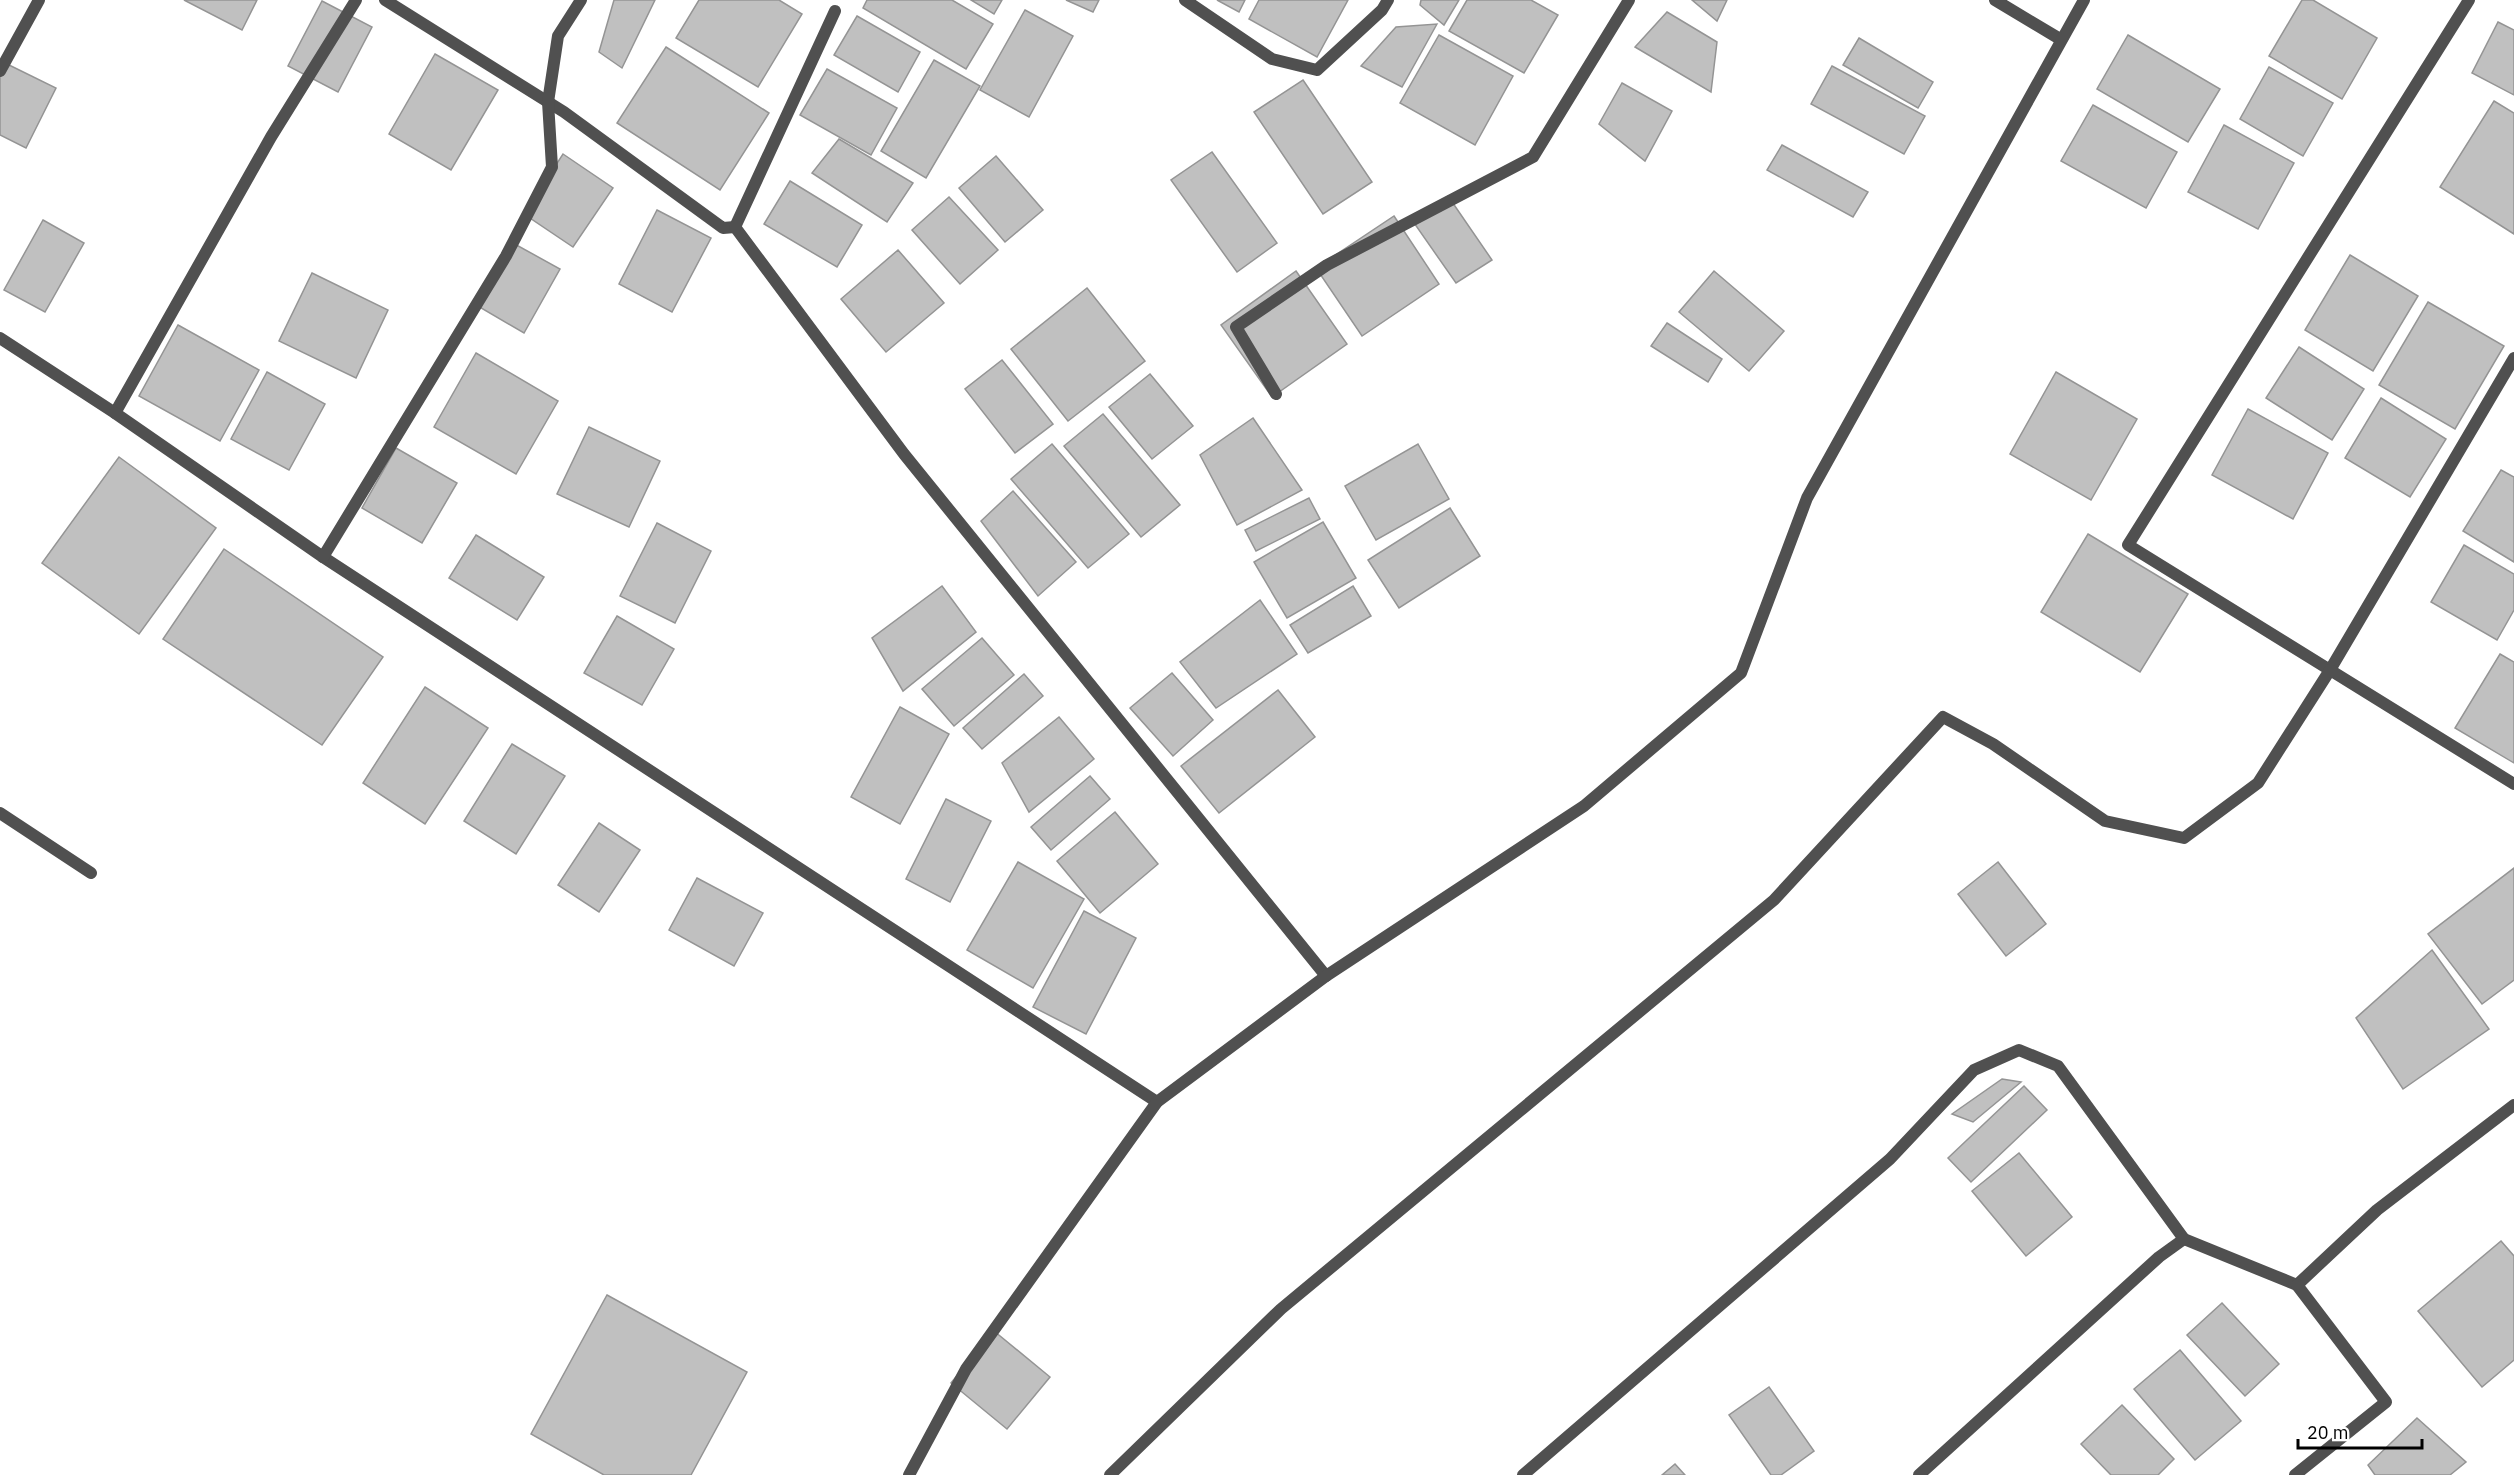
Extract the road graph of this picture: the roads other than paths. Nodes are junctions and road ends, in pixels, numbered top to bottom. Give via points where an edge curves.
1 (39, 0) edge
2 (356, 0) edge
3 (385, 0) edge
4 (581, 0) edge
5 (1185, 0) edge
6 (1388, 0) edge
7 (1629, 0) edge
8 (1995, 0) edge
9 (2084, 0) edge
10 (2469, 0) edge
11 (835, 11) dead end
12 (2060, 39) junction
13 (0, 71) edge
14 (548, 102) junction
15 (735, 227) junction
16 (0, 338) edge
17 (2514, 358) edge
18 (1276, 394) dead end
19 (115, 413) junction
20 (323, 557) junction
21 (2331, 670) junction
22 (2514, 784) edge
23 (0, 813) edge
24 (91, 873) dead end
25 (1326, 976) junction
26 (1156, 1102) junction
27 (2514, 1105) edge
28 (2184, 1239) junction
29 (2297, 1285) junction
30 (909, 1475) edge
31 (1110, 1475) edge
32 (1523, 1475) edge
33 (1919, 1475) edge
34 (2295, 1475) edge

1 - 13 street
2 - 19 street via 271,137
3 - 14 street
4 - 14 street via 558,36
5 - 6 street via 1272,59 1317,70
7 - 18 street via 1533,157 1327,265 1236,327
8 - 12 street
9 - 12 street
10 - 21 street via 2128,546
11 - 15 street
12 - 25 street via 1807,498 1741,673 1584,806
14 - 15 street via 723,228
14 - 20 street via 552,167 506,256
15 - 25 street via 904,454
16 - 19 street
17 - 21 street
19 - 20 street
20 - 26 street
21 - 22 street
21 - 31 street via 2258,783 2184,838 2105,821 1993,744 1943,717 1774,900 1281,1309
23 - 24 street
25 - 26 street
26 - 30 street via 966,1369
27 - 29 street via 2377,1210
28 - 29 street
28 - 32 street via 2058,1066 2019,1050 1974,1070 1890,1159
28 - 33 street via 2159,1257
29 - 34 street via 2386,1402

